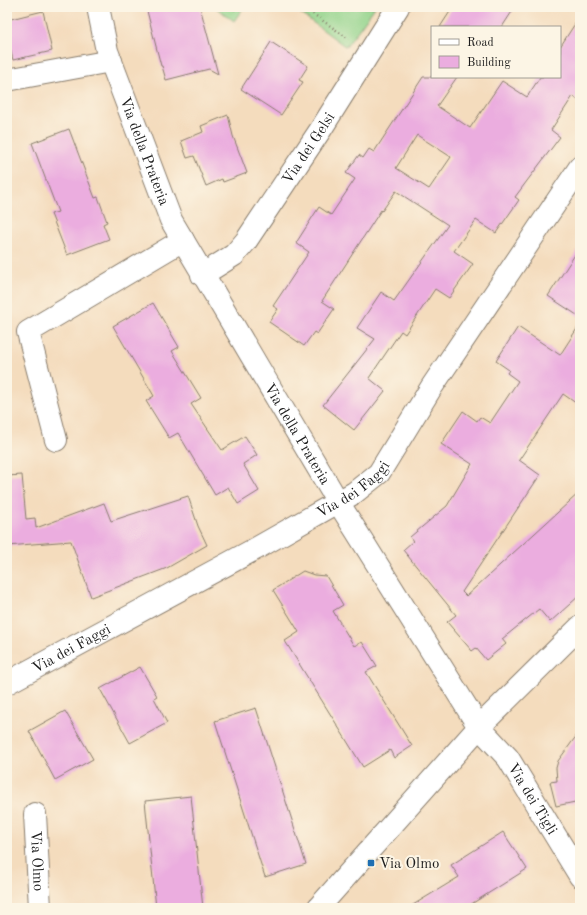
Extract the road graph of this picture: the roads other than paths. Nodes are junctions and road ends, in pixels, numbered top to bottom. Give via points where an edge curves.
1 (98, 7) edge
2 (398, 7) edge
3 (111, 61) junction
4 (7, 80) edge
5 (580, 167) edge
6 (183, 240) junction
7 (202, 275) junction
8 (56, 440) dead end
9 (338, 502) junction
10 (580, 627) edge
11 (7, 683) edge
12 (479, 727) junction
13 (35, 814) dead end
14 (580, 876) edge
15 (40, 908) edge
16 (318, 908) edge

1 - 3 street, Via della Prateria
2 - 7 street, Via dei Gelsi via 246,242 234,255
3 - 4 street
3 - 6 street, Via della Prateria via 171,220
5 - 9 street, Via dei Faggi via 431,388 379,473
6 - 7 street, Via della Prateria
6 - 8 street via 28,332
7 - 9 street, Via della Prateria
9 - 11 street, Via dei Faggi
9 - 12 street, Via della Prateria
10 - 12 street
12 - 14 street, Via dei Tigli via 508,758
12 - 16 street
13 - 15 street, Via Olmo

